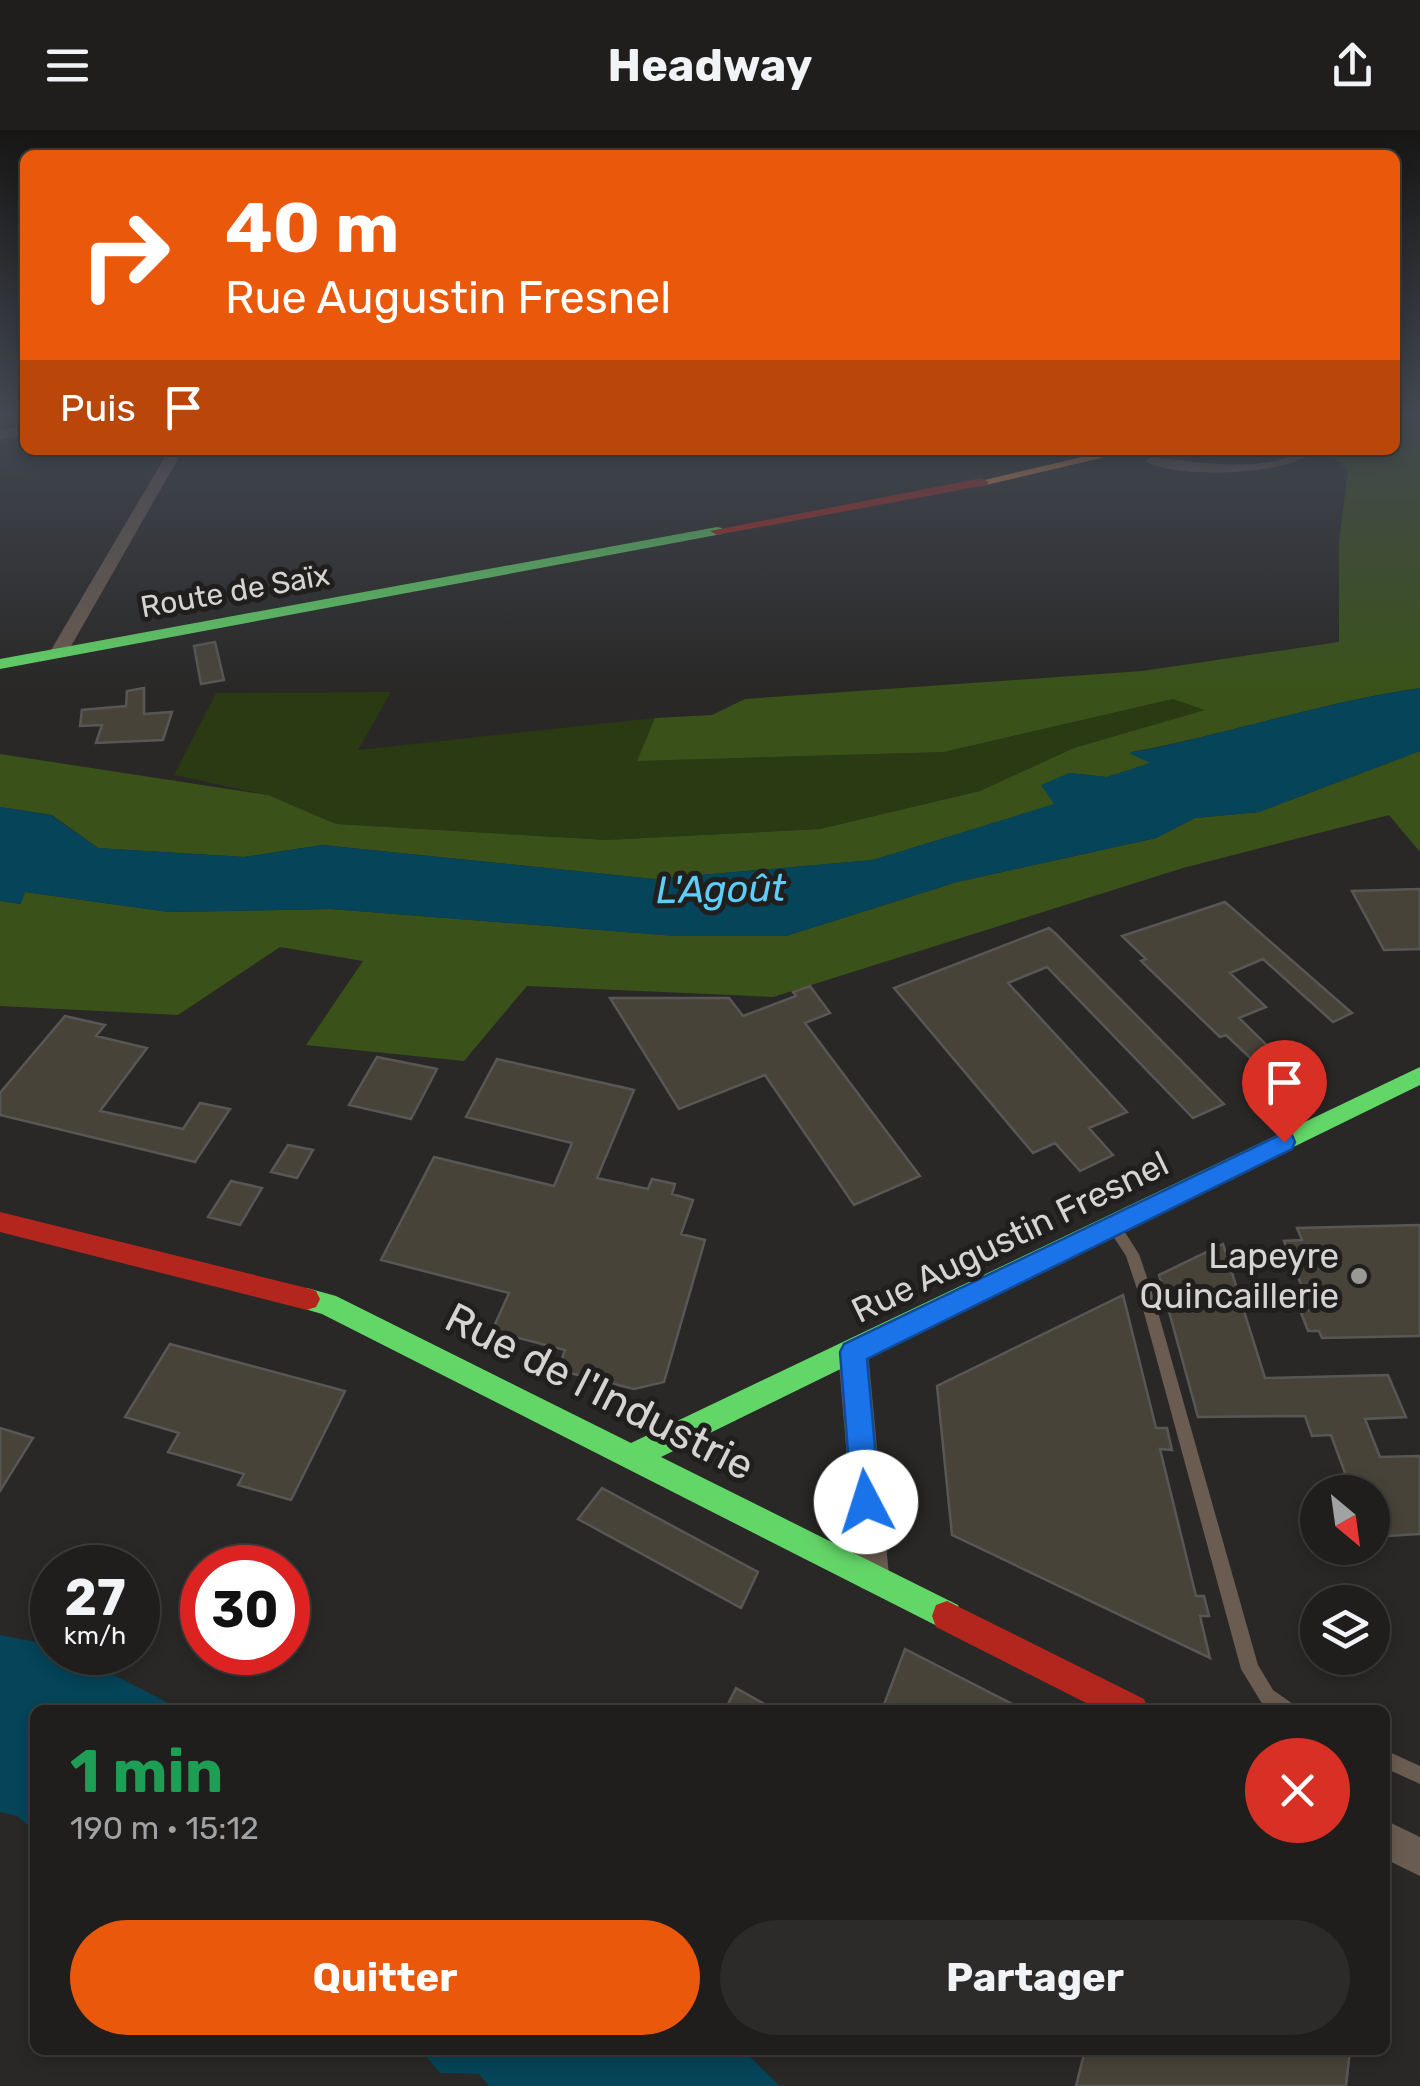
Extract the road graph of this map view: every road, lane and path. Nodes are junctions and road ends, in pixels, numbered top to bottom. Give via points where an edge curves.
1 (143, 507) edge
2 (848, 507) edge
3 (57, 655) junction
4 (0, 664) edge
5 (1420, 1075) edge
6 (0, 1222) edge
7 (1113, 1225) junction
8 (853, 1352) junction
9 (630, 1458) junction
10 (872, 1576) junction
11 (1124, 1705) edge
12 (1280, 1705) edge
13 (1390, 1761) edge
14 (1420, 1775) edge
15 (1390, 1842) edge
16 (1420, 1857) edge

1 - 3 street
2 - 3 street, Route de Saïx
3 - 4 street, Route de Saïx
5 - 7 street, Rue Augustin Fresnel
6 - 9 street, Rue de l'Industrie via 327,1304
7 - 8 street, Rue Augustin Fresnel
7 - 12 lane via 1147,1298 1250,1669
8 - 9 street, Rue Augustin Fresnel
8 - 10 street
9 - 10 street, Rue de l'Industrie
10 - 11 street, Rue de l'Industrie
13 - 14 lane
15 - 16 street

